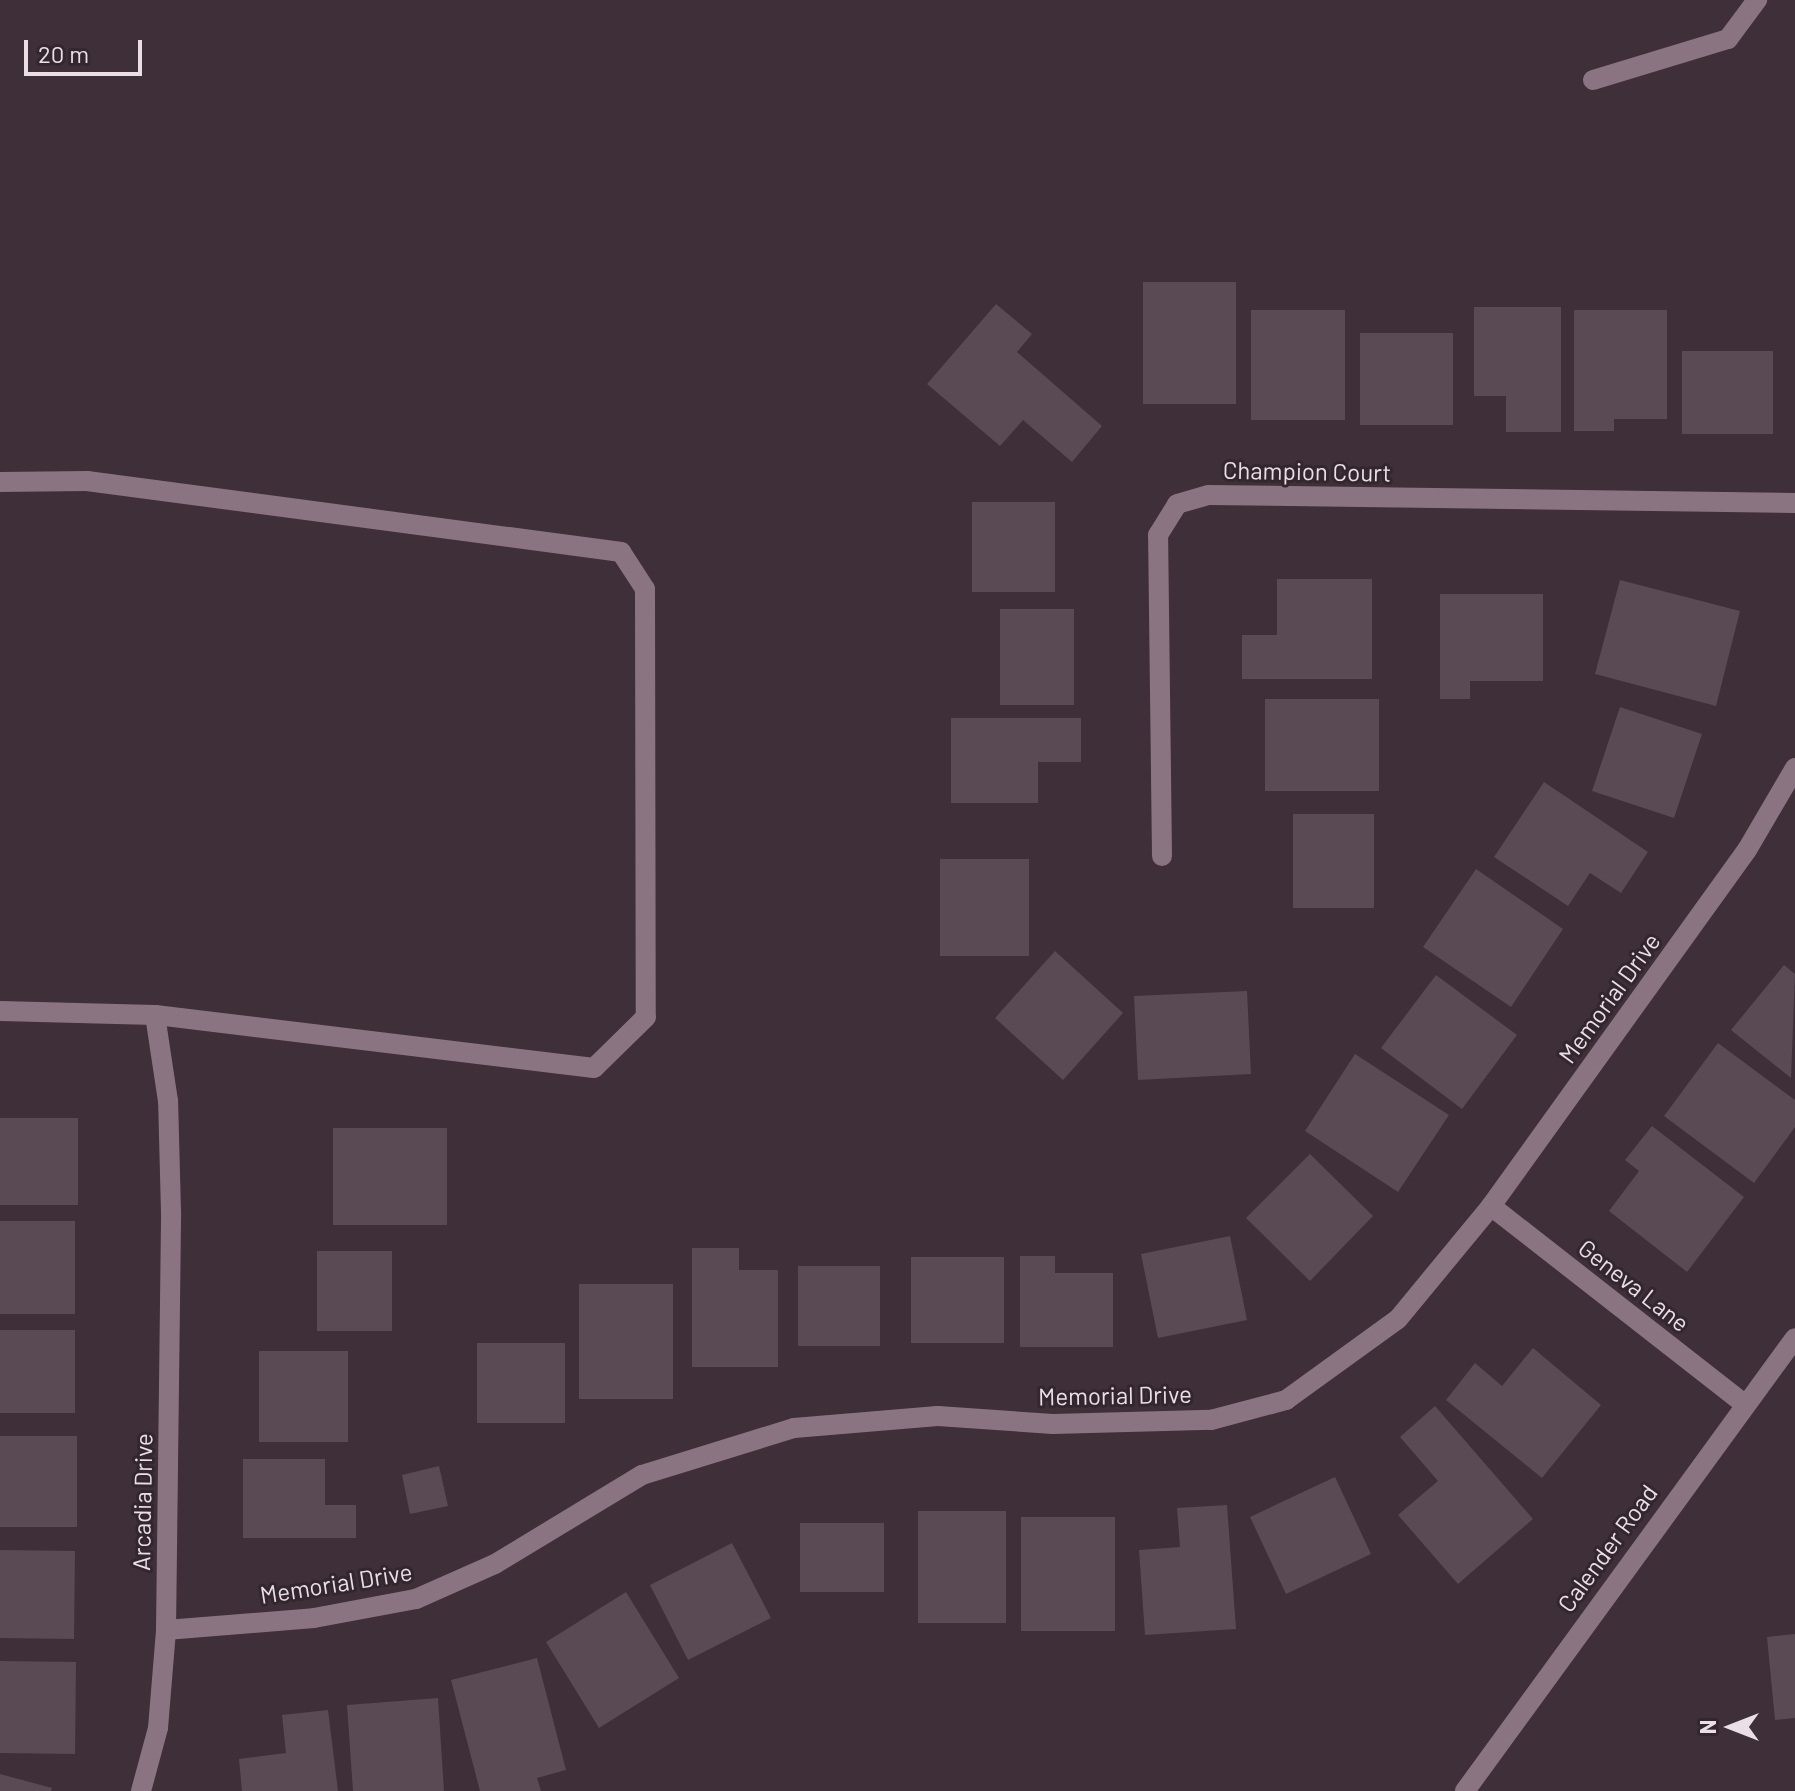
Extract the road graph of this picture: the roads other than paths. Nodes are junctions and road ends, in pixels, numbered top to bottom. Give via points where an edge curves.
1 (1757, 0) edge
2 (1593, 80) dead end
3 (0, 482) edge
4 (1795, 503) edge
5 (1795, 768) edge
6 (1162, 856) dead end
7 (0, 1011) edge
8 (155, 1015) junction
9 (1491, 1206) junction
10 (1795, 1338) edge
11 (1746, 1405) junction
12 (166, 1630) junction
13 (141, 1791) edge
14 (1465, 1791) edge

1 - 2 street via 1728,39
3 - 8 street via 87,481 621,552 645,589 646,1017 594,1068
4 - 6 street, Champion Court via 1209,495 1177,504 1158,535
5 - 9 street, Memorial Drive via 1747,850
7 - 8 street
8 - 12 street, Arcadia Drive via 168,1101 171,1212
9 - 11 street, Geneva Lane
9 - 12 street, Memorial Drive via 1398,1319 1286,1400 1211,1420 1053,1424 938,1416 794,1428 642,1475 495,1564 416,1599 314,1618
10 - 11 street, Calender Road
11 - 14 street, Calender Road
12 - 13 street, Arcadia Drive via 158,1728

